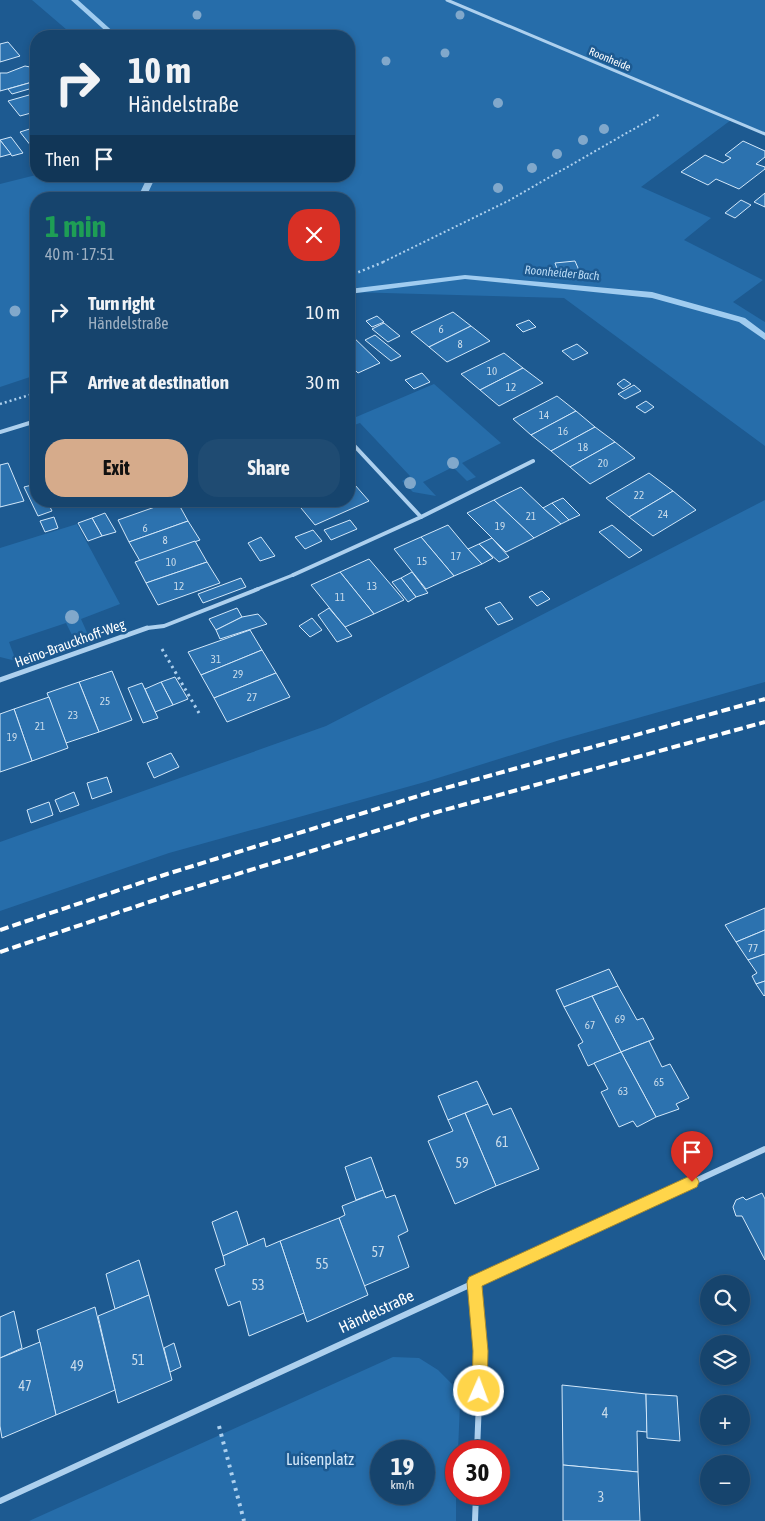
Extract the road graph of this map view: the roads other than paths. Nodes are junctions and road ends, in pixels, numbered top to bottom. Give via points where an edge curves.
1 (447, 0) edge
2 (765, 134) edge
3 (30, 422) edge
4 (0, 432) edge
5 (355, 447) edge
6 (533, 461) dead end
7 (420, 517) junction
8 (293, 575) joint
9 (147, 628) joint
10 (0, 680) edge
11 (765, 1149) edge
12 (474, 1282) junction
13 (477, 1440) edge
14 (0, 1500) edge
15 (476, 1505) edge
16 (475, 1521) edge

1 - 2 street, Roonheide
3 - 4 street
5 - 7 street
6 - 7 street
7 - 8 street
8 - 9 lane via 164,626
9 - 10 street, Heino-Brauckhoff-Weg
11 - 12 street, Händelstraße
12 - 13 street via 481,1351
12 - 14 street, Händelstraße
15 - 16 street

